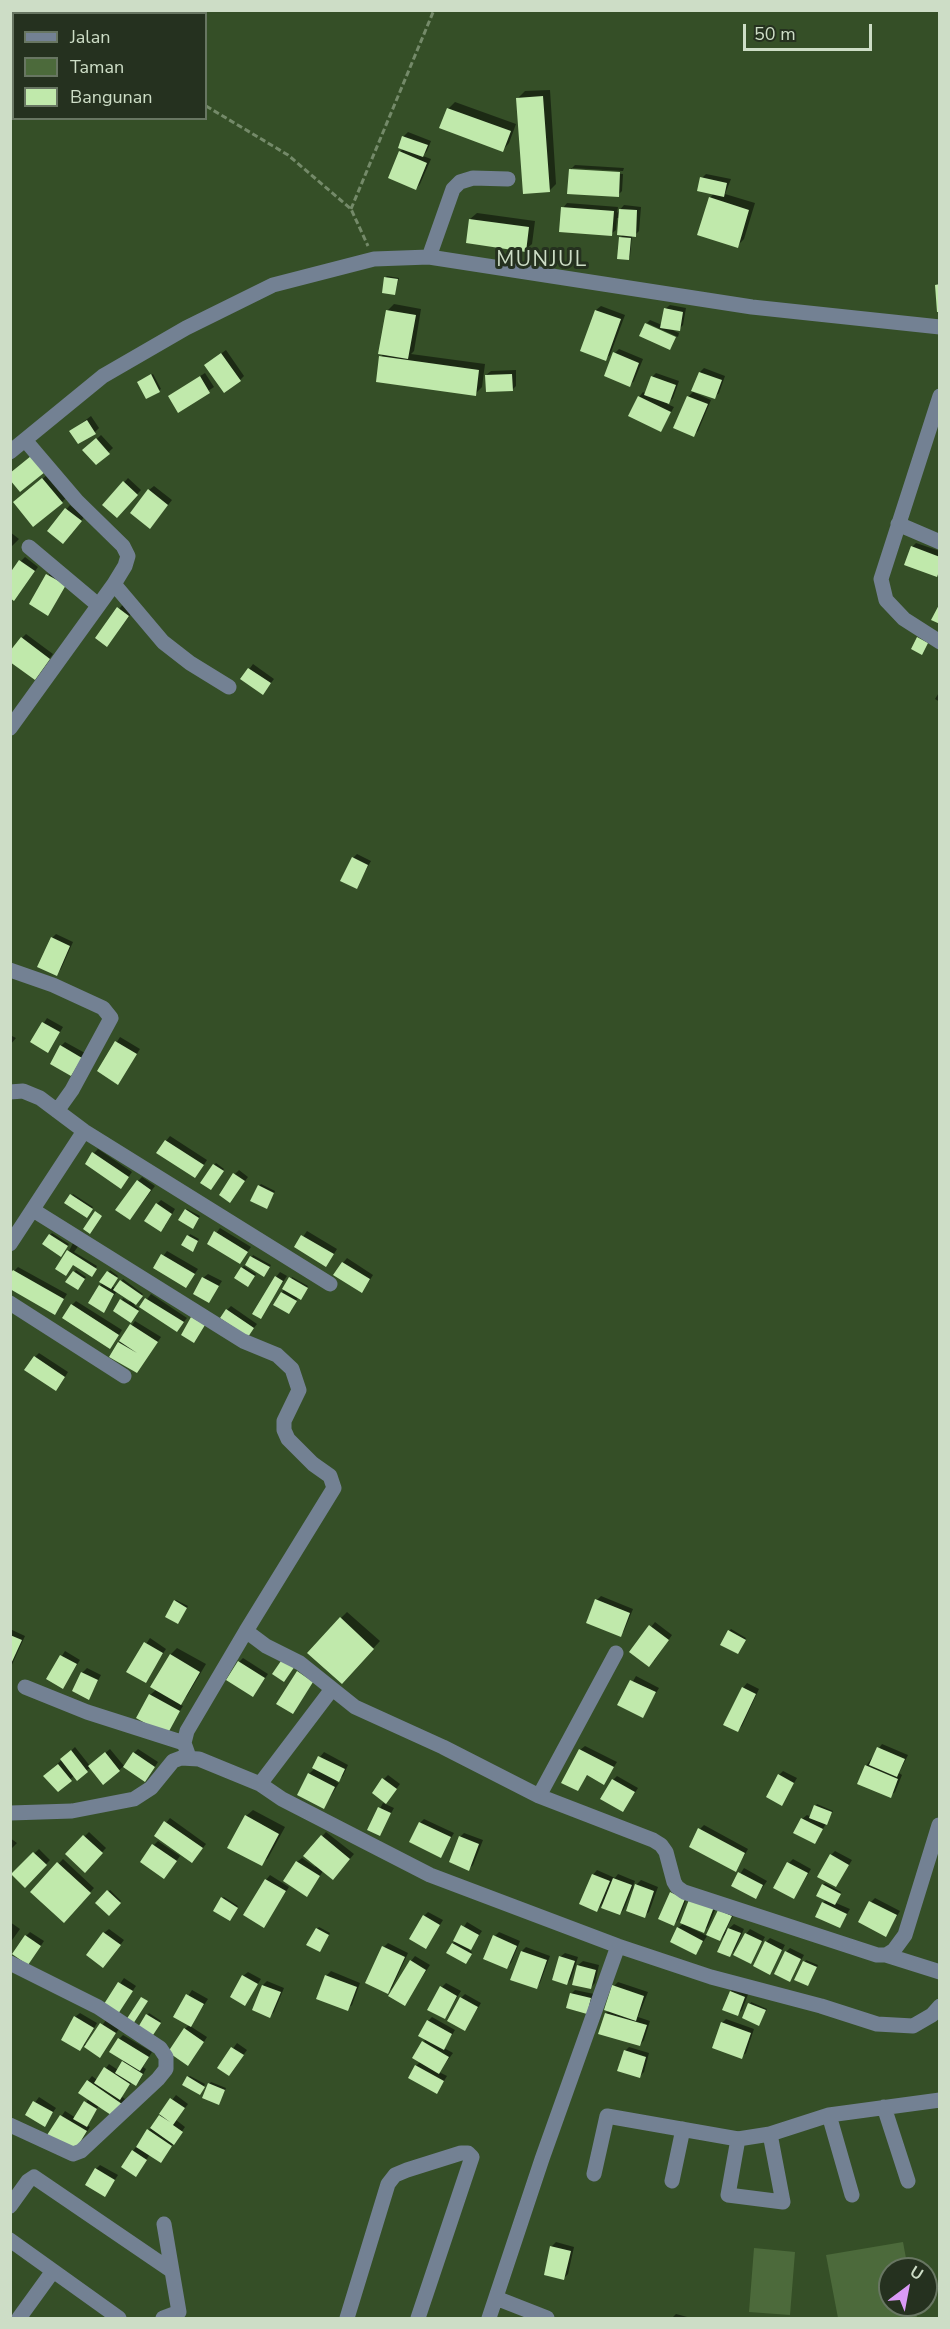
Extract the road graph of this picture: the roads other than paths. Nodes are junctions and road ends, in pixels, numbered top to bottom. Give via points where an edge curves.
1 (508, 179) dead end
2 (429, 257) junction
3 (939, 327) edge
4 (939, 396) edge
5 (25, 441) junction
6 (10, 452) edge
7 (898, 524) junction
8 (939, 542) edge
9 (29, 547) dead end
10 (114, 584) junction
11 (98, 605) junction
12 (939, 642) edge
13 (229, 687) dead end
14 (10, 728) edge
15 (10, 970) edge
16 (10, 1092) edge
17 (57, 1111) junction
18 (84, 1131) junction
19 (33, 1210) junction
20 (10, 1244) edge
21 (330, 1284) dead end
22 (10, 1303) edge
23 (124, 1376) dead end
24 (246, 1631) junction
25 (616, 1653) dead end
26 (25, 1687) dead end
27 (332, 1689) junction
28 (184, 1743) junction
29 (189, 1757) junction
30 (260, 1784) junction
31 (539, 1796) junction
32 (10, 1813) edge
33 (939, 1825) edge
34 (618, 1946) junction
35 (886, 1955) junction
36 (10, 1963) edge
37 (939, 1972) edge
38 (939, 2006) edge
39 (939, 2100) edge
40 (884, 2107) junction
41 (829, 2115) junction
42 (10, 2125) edge
43 (683, 2129) junction
44 (770, 2134) junction
45 (738, 2139) junction
46 (594, 2174) dead end
47 (672, 2181) dead end
48 (908, 2181) dead end
49 (852, 2195) dead end
50 (10, 2206) edge
51 (164, 2224) dead end
52 (10, 2240) edge
53 (52, 2271) junction
54 (172, 2271) junction
55 (496, 2298) junction
56 (19, 2319) edge
57 (119, 2319) edge
58 (163, 2319) edge
59 (347, 2319) edge
60 (418, 2319) edge
61 (489, 2319) edge
62 (547, 2319) edge

1 - 2 street via 473,178 460,182 453,189
2 - 3 street via 752,307
2 - 5 street via 374,259 273,285 186,328 103,376
4 - 7 street
5 - 6 street
5 - 10 street via 123,546 128,556
7 - 8 street
7 - 12 street via 881,579 886,600 904,619
9 - 11 street
10 - 11 street
10 - 13 street via 163,642
11 - 14 street
15 - 17 street via 103,1008 111,1018
16 - 17 street via 23,1091
17 - 18 street
18 - 19 street
18 - 21 street
19 - 20 street
19 - 24 street via 243,1341 277,1355 292,1370 299,1390 284,1421 284,1430 288,1439 330,1476 334,1488
22 - 23 street
24 - 27 street via 300,1663
24 - 28 street
25 - 31 street
26 - 28 street
27 - 30 street
27 - 31 street via 355,1707
28 - 29 street
29 - 30 street
29 - 32 street via 173,1761 151,1788 134,1799 72,1811
30 - 34 street via 430,1875
31 - 35 street via 660,1845 677,1887 684,1892 827,1940
33 - 35 street via 905,1935
34 - 38 street via 877,2024 913,2026
34 - 55 street
35 - 37 street
36 - 42 street via 98,2007 160,2048 166,2057 166,2069 158,2079 81,2151 73,2154
39 - 40 street
40 - 41 street
40 - 48 street
41 - 44 street
41 - 49 street
43 - 45 street
43 - 46 street via 607,2116
43 - 47 street
44 - 45 street
44 - 45 street via 783,2202 728,2195
50 - 54 street via 34,2177
51 - 54 street
52 - 53 street
53 - 56 street
53 - 57 street
54 - 58 street via 179,2312
55 - 61 street
55 - 62 street
59 - 60 street via 388,2184 395,2175 407,2170 468,2153 472,2157

